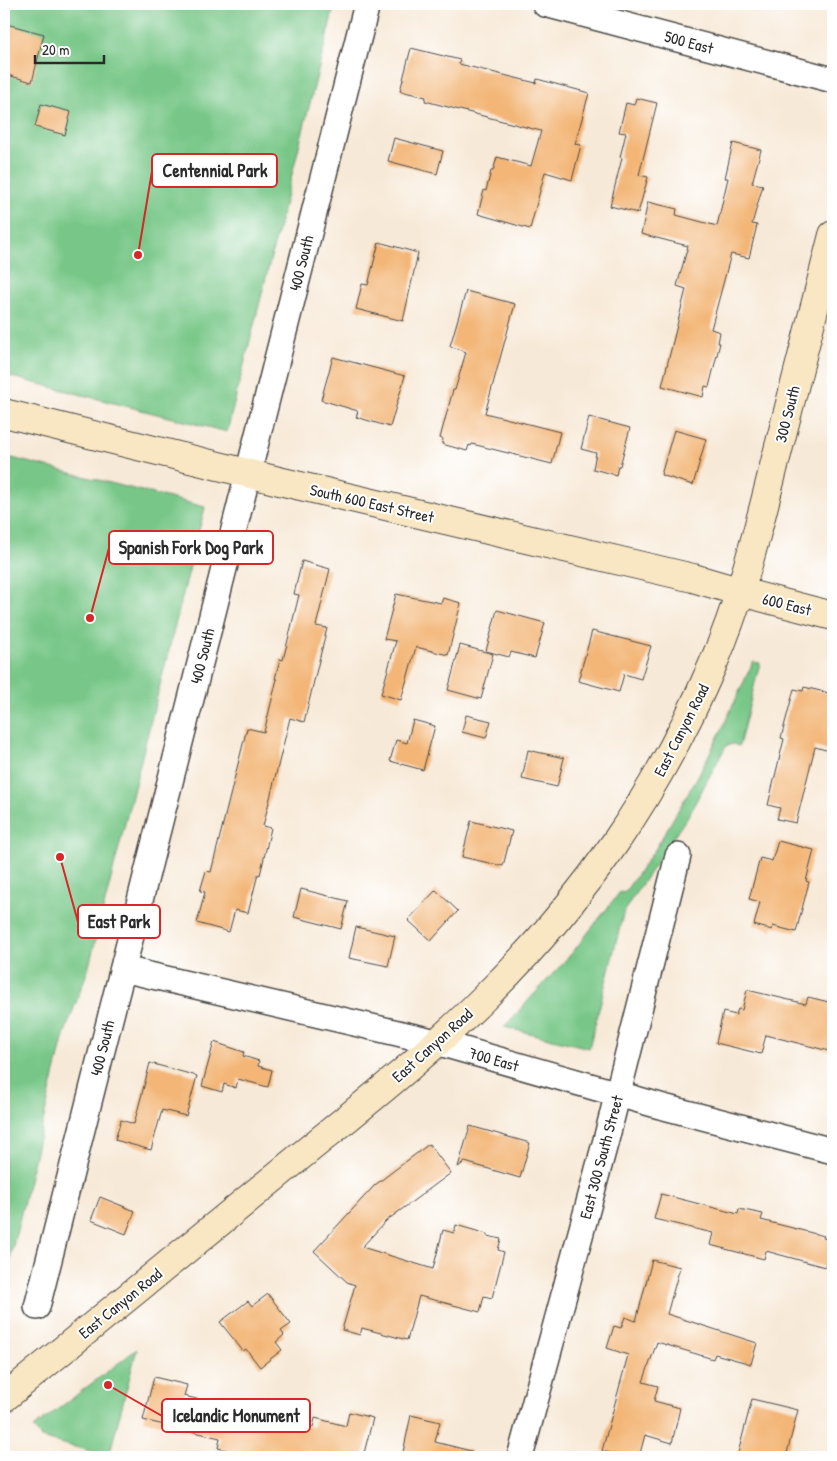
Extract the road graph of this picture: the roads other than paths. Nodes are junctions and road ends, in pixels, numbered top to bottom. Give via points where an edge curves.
1 (367, 4) edge
2 (545, 4) edge
3 (833, 80) edge
4 (833, 236) edge
5 (4, 413) edge
6 (248, 474) junction
7 (741, 592) junction
8 (833, 616) edge
9 (678, 856) dead end
10 (123, 969) junction
11 (436, 1042) junction
12 (618, 1095) junction
13 (833, 1151) edge
14 (37, 1308) dead end
15 (4, 1398) edge
16 (520, 1457) edge

1 - 6 street, 400 South
2 - 3 street, 500 East
4 - 7 main road, 300 South
5 - 6 main road, South 600 East Street
6 - 7 main road, South 600 East Street
6 - 10 street, 400 South
7 - 8 main road, 600 East
7 - 11 main road, East Canyon Road via 689,717 643,803 618,840 590,880 530,951
9 - 12 street, East 300 South Street
10 - 11 street, 700 East
10 - 14 street, 400 South
11 - 12 street, 700 East
11 - 15 main road, East Canyon Road
12 - 13 street, 700 East
12 - 16 street, East 300 South Street

